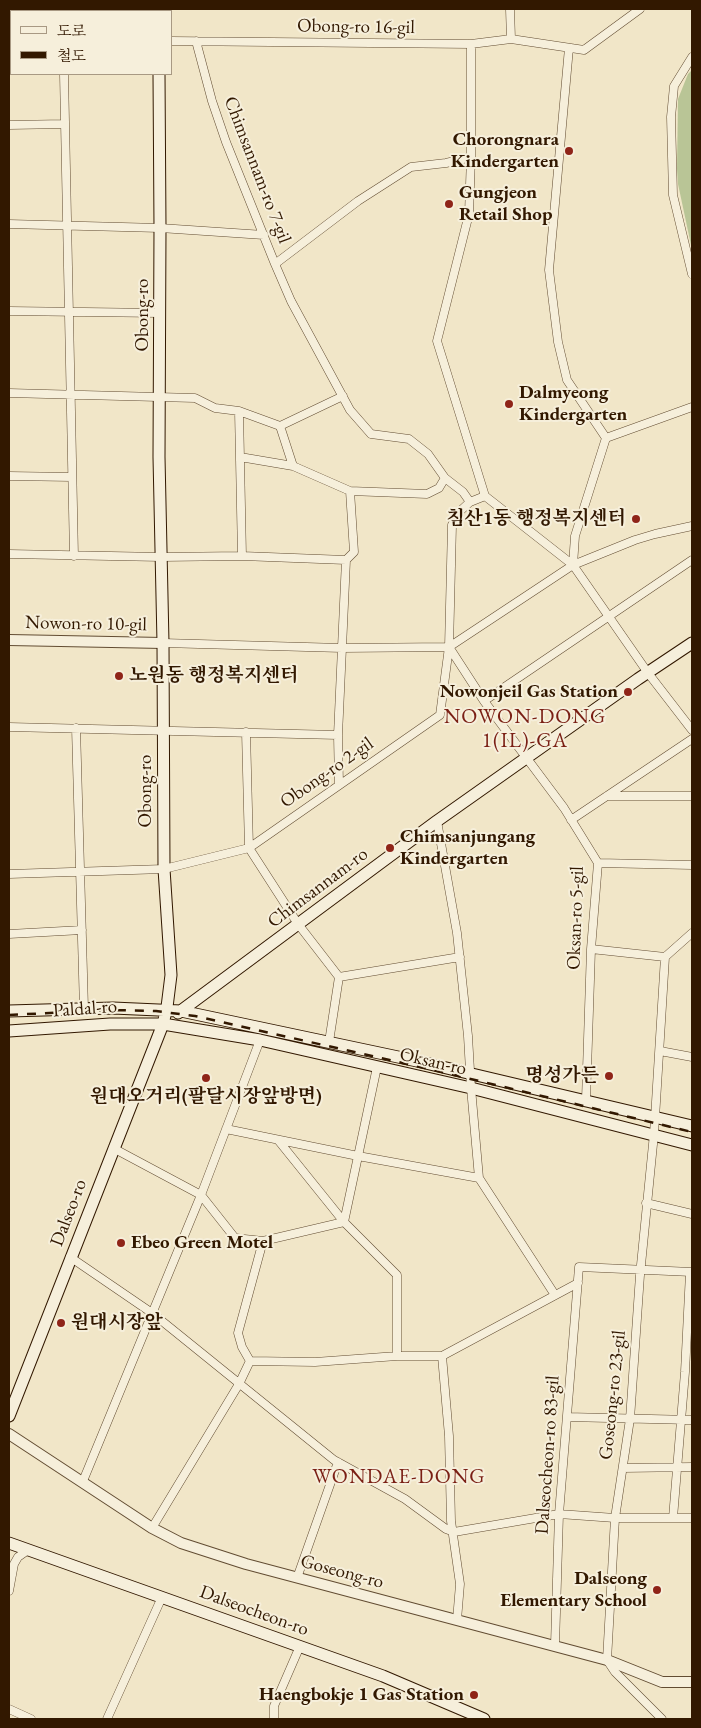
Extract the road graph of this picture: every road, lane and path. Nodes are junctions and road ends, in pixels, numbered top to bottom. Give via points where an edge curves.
1 (510, 9) edge
2 (640, 9) edge
3 (511, 39) junction
4 (172, 41) edge
5 (196, 41) junction
6 (471, 44) junction
7 (569, 48) junction
8 (692, 57) edge
9 (64, 75) edge
10 (159, 75) edge
11 (65, 124) junction
12 (9, 125) edge
13 (472, 156) junction
14 (9, 224) edge
15 (67, 226) junction
16 (160, 228) junction
17 (264, 235) junction
18 (275, 264) junction
19 (692, 274) edge
20 (9, 312) edge
21 (69, 312) junction
22 (160, 313) junction
23 (9, 393) edge
24 (71, 394) junction
25 (160, 396) junction
26 (343, 396) junction
27 (692, 407) edge
28 (239, 411) junction
29 (280, 426) junction
30 (606, 438) junction
31 (240, 457) junction
32 (293, 466) junction
33 (9, 476) edge
34 (72, 477) junction
35 (445, 478) junction
36 (350, 491) junction
37 (485, 496) junction
38 (470, 502) junction
39 (692, 526) edge
40 (9, 554) edge
41 (74, 556) junction
42 (242, 556) junction
43 (161, 557) junction
44 (346, 560) junction
45 (692, 560) edge
46 (573, 565) junction
47 (608, 616) junction
48 (9, 640) edge
49 (163, 643) junction
50 (692, 644) edge
51 (449, 647) junction
52 (342, 648) junction
53 (648, 672) junction
54 (484, 701) junction
55 (9, 727) edge
56 (76, 728) junction
57 (163, 730) junction
58 (692, 730) edge
59 (246, 732) junction
60 (338, 735) junction
61 (692, 739) edge
62 (528, 758) junction
63 (339, 785) junction
64 (607, 796) junction
65 (692, 796) edge
66 (571, 820) junction
67 (437, 822) junction
68 (249, 848) junction
69 (598, 863) junction
70 (692, 864) edge
71 (164, 870) junction
72 (80, 872) junction
73 (9, 874) edge
74 (298, 924) junction
75 (82, 930) junction
76 (692, 933) edge
77 (9, 934) edge
78 (590, 949) junction
79 (460, 957) junction
80 (665, 957) junction
81 (340, 977) junction
82 (84, 1009) junction
83 (166, 1010) junction
84 (9, 1011) edge
85 (181, 1011) junction
86 (163, 1024) junction
87 (9, 1031) edge
88 (260, 1040) junction
89 (329, 1042) junction
90 (660, 1051) junction
91 (692, 1057) edge
92 (377, 1067) junction
93 (470, 1075) junction
94 (471, 1088) junction
95 (586, 1100) junction
96 (655, 1117) junction
97 (692, 1126) edge
98 (226, 1129) junction
99 (654, 1134) junction
100 (278, 1140) junction
101 (692, 1145) edge
102 (113, 1148) junction
103 (358, 1156) junction
104 (479, 1178) junction
105 (201, 1195) junction
106 (646, 1203) junction
107 (692, 1214) edge
108 (344, 1222) junction
109 (263, 1241) junction
110 (70, 1257) junction
111 (640, 1270) junction
112 (691, 1272) edge
113 (578, 1283) junction
114 (555, 1295) junction
115 (152, 1313) junction
116 (397, 1356) junction
117 (442, 1356) junction
118 (250, 1361) junction
119 (239, 1384) junction
120 (9, 1416) edge
121 (567, 1417) junction
122 (630, 1419) junction
123 (681, 1420) junction
124 (692, 1420) edge
125 (9, 1434) edge
126 (338, 1462) junction
127 (677, 1467) junction
128 (623, 1468) junction
129 (692, 1468) edge
130 (84, 1481) junction
131 (559, 1514) junction
132 (616, 1518) junction
133 (673, 1518) junction
134 (692, 1518) edge
135 (152, 1528) junction
136 (454, 1532) junction
137 (9, 1543) edge
138 (28, 1550) junction
139 (297, 1578) junction
140 (9, 1591) edge
141 (162, 1597) junction
142 (457, 1620) junction
143 (555, 1645) junction
144 (300, 1646) junction
145 (607, 1660) junction
146 (692, 1682) edge
147 (9, 1709) edge
148 (31, 1719) edge
149 (107, 1719) edge
150 (274, 1719) edge
151 (484, 1719) edge
152 (662, 1719) edge

1 - 3 street
2 - 7 street, Obong-ro 16-gil via 584,50
3 - 6 street, Obong-ro 16-gil
3 - 7 street, Obong-ro 16-gil
4 - 5 street, Obong-ro 16-gil
5 - 6 street, Obong-ro 16-gil
5 - 17 street, Chimsannam-ro 7-gil via 226,142
6 - 13 street
7 - 30 street via 549,270 558,342 567,380
8 - 19 street via 674,86 671,134 673,195
9 - 11 street
10 - 16 main road, Obong-ro
11 - 12 street
11 - 15 street
13 - 18 street, Chimsannam-ro 7-gil via 412,167 358,200
13 - 37 street via 469,214 437,341
14 - 15 street
15 - 16 street
15 - 21 street
16 - 17 street
16 - 22 main road, Obong-ro
17 - 18 street, Chimsannam-ro 7-gil
18 - 26 street via 291,301
20 - 21 street
21 - 22 street
21 - 24 street
22 - 25 main road, Obong-ro
23 - 24 street
24 - 25 street
24 - 34 street
25 - 28 street via 195,398 215,408
25 - 43 main road, Obong-ro
26 - 29 street
26 - 35 street via 350,410 371,434 409,439 428,454
27 - 30 street
28 - 29 street
28 - 31 street
29 - 32 street
30 - 46 street via 576,536
31 - 32 street
31 - 42 street
32 - 36 street
33 - 34 street
34 - 41 street
35 - 36 street via 439,488 427,494
35 - 38 street
36 - 44 street via 354,552
37 - 38 street
37 - 46 street
38 - 51 street, Obong-ro 2-gil via 458,512 452,525
39 - 46 street via 642,538
40 - 41 street
41 - 43 street
42 - 43 street
42 - 44 street
43 - 49 main road, Obong-ro
44 - 52 street
45 - 47 street
46 - 47 street
46 - 51 street
47 - 53 street
47 - 54 street
48 - 49 street, Nowon-ro 10-gil
49 - 52 street
49 - 57 main road, Obong-ro
50 - 53 main road, Chimsannam-ro
51 - 52 street
51 - 54 street
51 - 63 street, Obong-ro 2-gil via 440,714
52 - 60 street
53 - 58 street
53 - 62 main road, Chimsannam-ro
54 - 62 street
55 - 56 street
56 - 57 street
56 - 72 street
57 - 59 street
57 - 71 main road, Obong-ro
59 - 60 street
59 - 68 street
60 - 63 street
61 - 64 street
62 - 66 street, Oksan-ro 5-gil
62 - 67 main road, Chimsannam-ro
63 - 68 street, Obong-ro 2-gil
64 - 65 street
64 - 66 street
66 - 69 street, Oksan-ro 5-gil
67 - 74 main road, Chimsannam-ro
67 - 79 street
68 - 71 street, Obong-ro 2-gil
68 - 74 street
69 - 70 street
69 - 78 street, Oksan-ro 5-gil
71 - 72 street, Obong-ro 2-gil
71 - 83 main road, Obong-ro via 172,975
72 - 73 street, Obong-ro 2-gil
72 - 75 street
74 - 81 street
74 - 85 main road, Chimsannam-ro
75 - 77 street
75 - 82 street
76 - 80 street
78 - 80 street
78 - 95 street, Oksan-ro 5-gil
79 - 81 street
79 - 93 street
80 - 90 street, Goseong-ro 23-gil
81 - 89 street
82 - 83 main road
82 - 84 main road
83 - 85 main road
83 - 86 main road, Obong-ro
85 - 86 main road, Chimsannam-ro
85 - 89 main road
86 - 87 main road, Paldal-ro
86 - 88 main road, Oksan-ro
86 - 102 main road, Dalseo-ro
88 - 92 main road, Oksan-ro
88 - 98 street
89 - 93 main road
90 - 91 street
90 - 96 street, Goseong-ro 23-gil
92 - 94 main road, Oksan-ro
92 - 103 street
93 - 94 street
93 - 95 main road
94 - 99 main road, Oksan-ro
94 - 104 street
95 - 96 main road
96 - 97 main road
96 - 99 street, Goseong-ro 23-gil
98 - 100 street
98 - 105 street
99 - 101 main road, Oksan-ro
99 - 106 street, Goseong-ro 23-gil
100 - 103 street
100 - 108 street
102 - 105 street
102 - 110 main road, Dalseo-ro
103 - 104 street
103 - 108 street
104 - 114 street
105 - 109 street via 235,1238
105 - 115 street
106 - 107 street
106 - 111 street, Goseong-ro 23-gil
108 - 109 street
108 - 116 street via 397,1275
109 - 118 street via 238,1333
110 - 115 street
110 - 120 main road, Dalseo-ro
111 - 112 street
111 - 113 street, Dalseocheon-ro 83-gil via 579,1267
111 - 122 street, Goseong-ro 23-gil
112 - 123 street
113 - 114 street
113 - 121 street, Dalseocheon-ro 83-gil
114 - 117 street
115 - 119 street
115 - 130 street
116 - 117 street
116 - 118 street via 315,1362
117 - 136 street
118 - 119 street
119 - 126 street
119 - 135 street
121 - 122 street
121 - 131 street, Dalseocheon-ro 83-gil
122 - 123 street
122 - 128 street, Goseong-ro 23-gil
123 - 124 street
123 - 127 street
125 - 130 street, Goseong-ro
126 - 136 street via 405,1499
126 - 139 street
127 - 128 street
127 - 129 street
127 - 133 street
128 - 132 street, Goseong-ro 23-gil
130 - 135 street, Goseong-ro
131 - 132 street
131 - 136 street
131 - 143 street, Dalseocheon-ro 83-gil
132 - 133 street
132 - 145 street, Goseong-ro 23-gil
133 - 134 street
135 - 139 street, Goseong-ro via 181,1543
136 - 142 street via 460,1584
137 - 138 main road, Dalseocheon-ro
138 - 140 street via 14,1564
138 - 141 main road, Dalseocheon-ro
139 - 142 street, Goseong-ro
141 - 144 main road, Dalseocheon-ro
141 - 149 street
142 - 143 street, Goseong-ro
143 - 145 street, Goseong-ro
144 - 150 street via 274,1706
144 - 151 main road, Dalseocheon-ro via 383,1676
145 - 146 street, Goseong-ro via 662,1682
145 - 152 street
147 - 148 street

